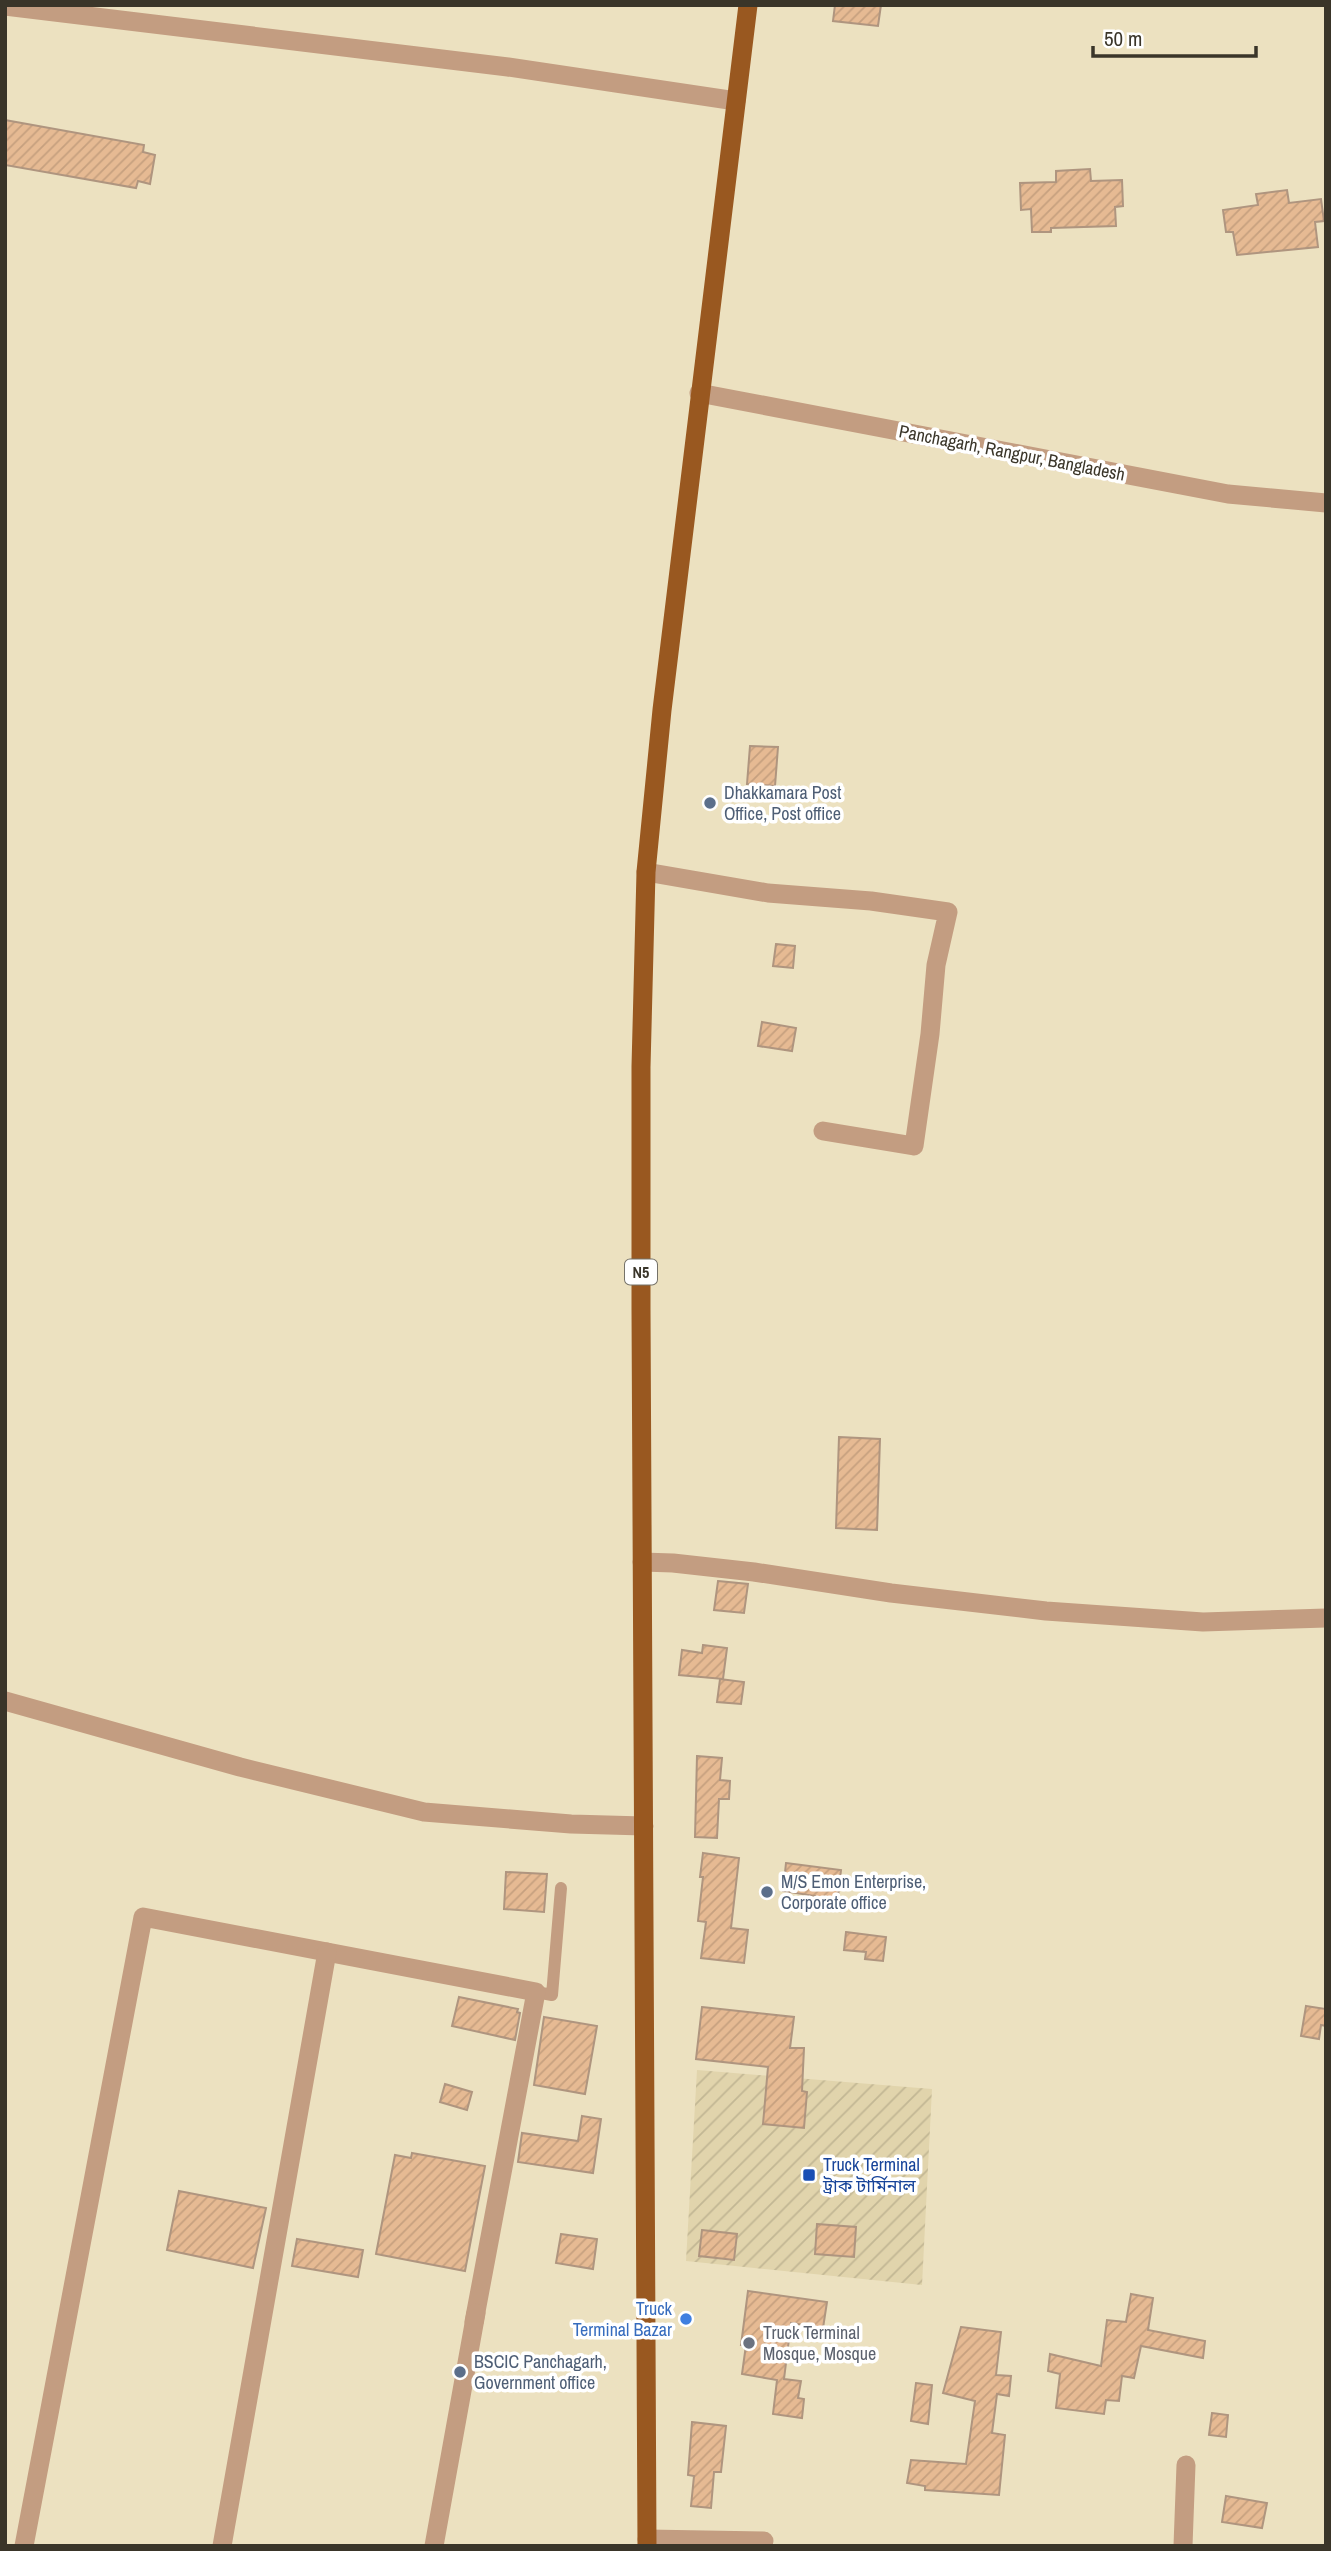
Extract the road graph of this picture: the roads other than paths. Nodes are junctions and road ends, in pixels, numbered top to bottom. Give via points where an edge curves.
1 (748, 5) edge
2 (5, 6) edge
3 (736, 102) junction
4 (699, 393) junction
5 (1326, 503) edge
6 (646, 872) junction
7 (823, 1131) dead end
8 (642, 1562) junction
9 (1326, 1618) edge
10 (5, 1702) edge
11 (644, 1826) junction
12 (561, 1888) dead end
13 (327, 1952) junction
14 (536, 1992) junction
15 (1186, 2465) dead end
16 (764, 2541) dead end
17 (647, 2543) edge
18 (24, 2546) edge
19 (222, 2546) edge
20 (434, 2546) edge
21 (1183, 2546) edge

1 - 3 highway, N5
2 - 3 street via 508,67
3 - 4 highway, N5
4 - 5 street, Panchagarh, Rangpur, Bangladesh via 1228,495
4 - 6 highway, N5
6 - 7 street via 768,893 948,912 936,965 914,1146
6 - 8 highway, N5 via 641,1067
8 - 9 street via 754,1572 1046,1611 1203,1622
8 - 11 highway, N5
10 - 11 street via 424,1812
11 - 17 highway, N5
12 - 14 lane via 552,1995
13 - 14 street
13 - 18 street via 143,1917
13 - 19 street
14 - 20 street
15 - 21 street
16 - 17 street

